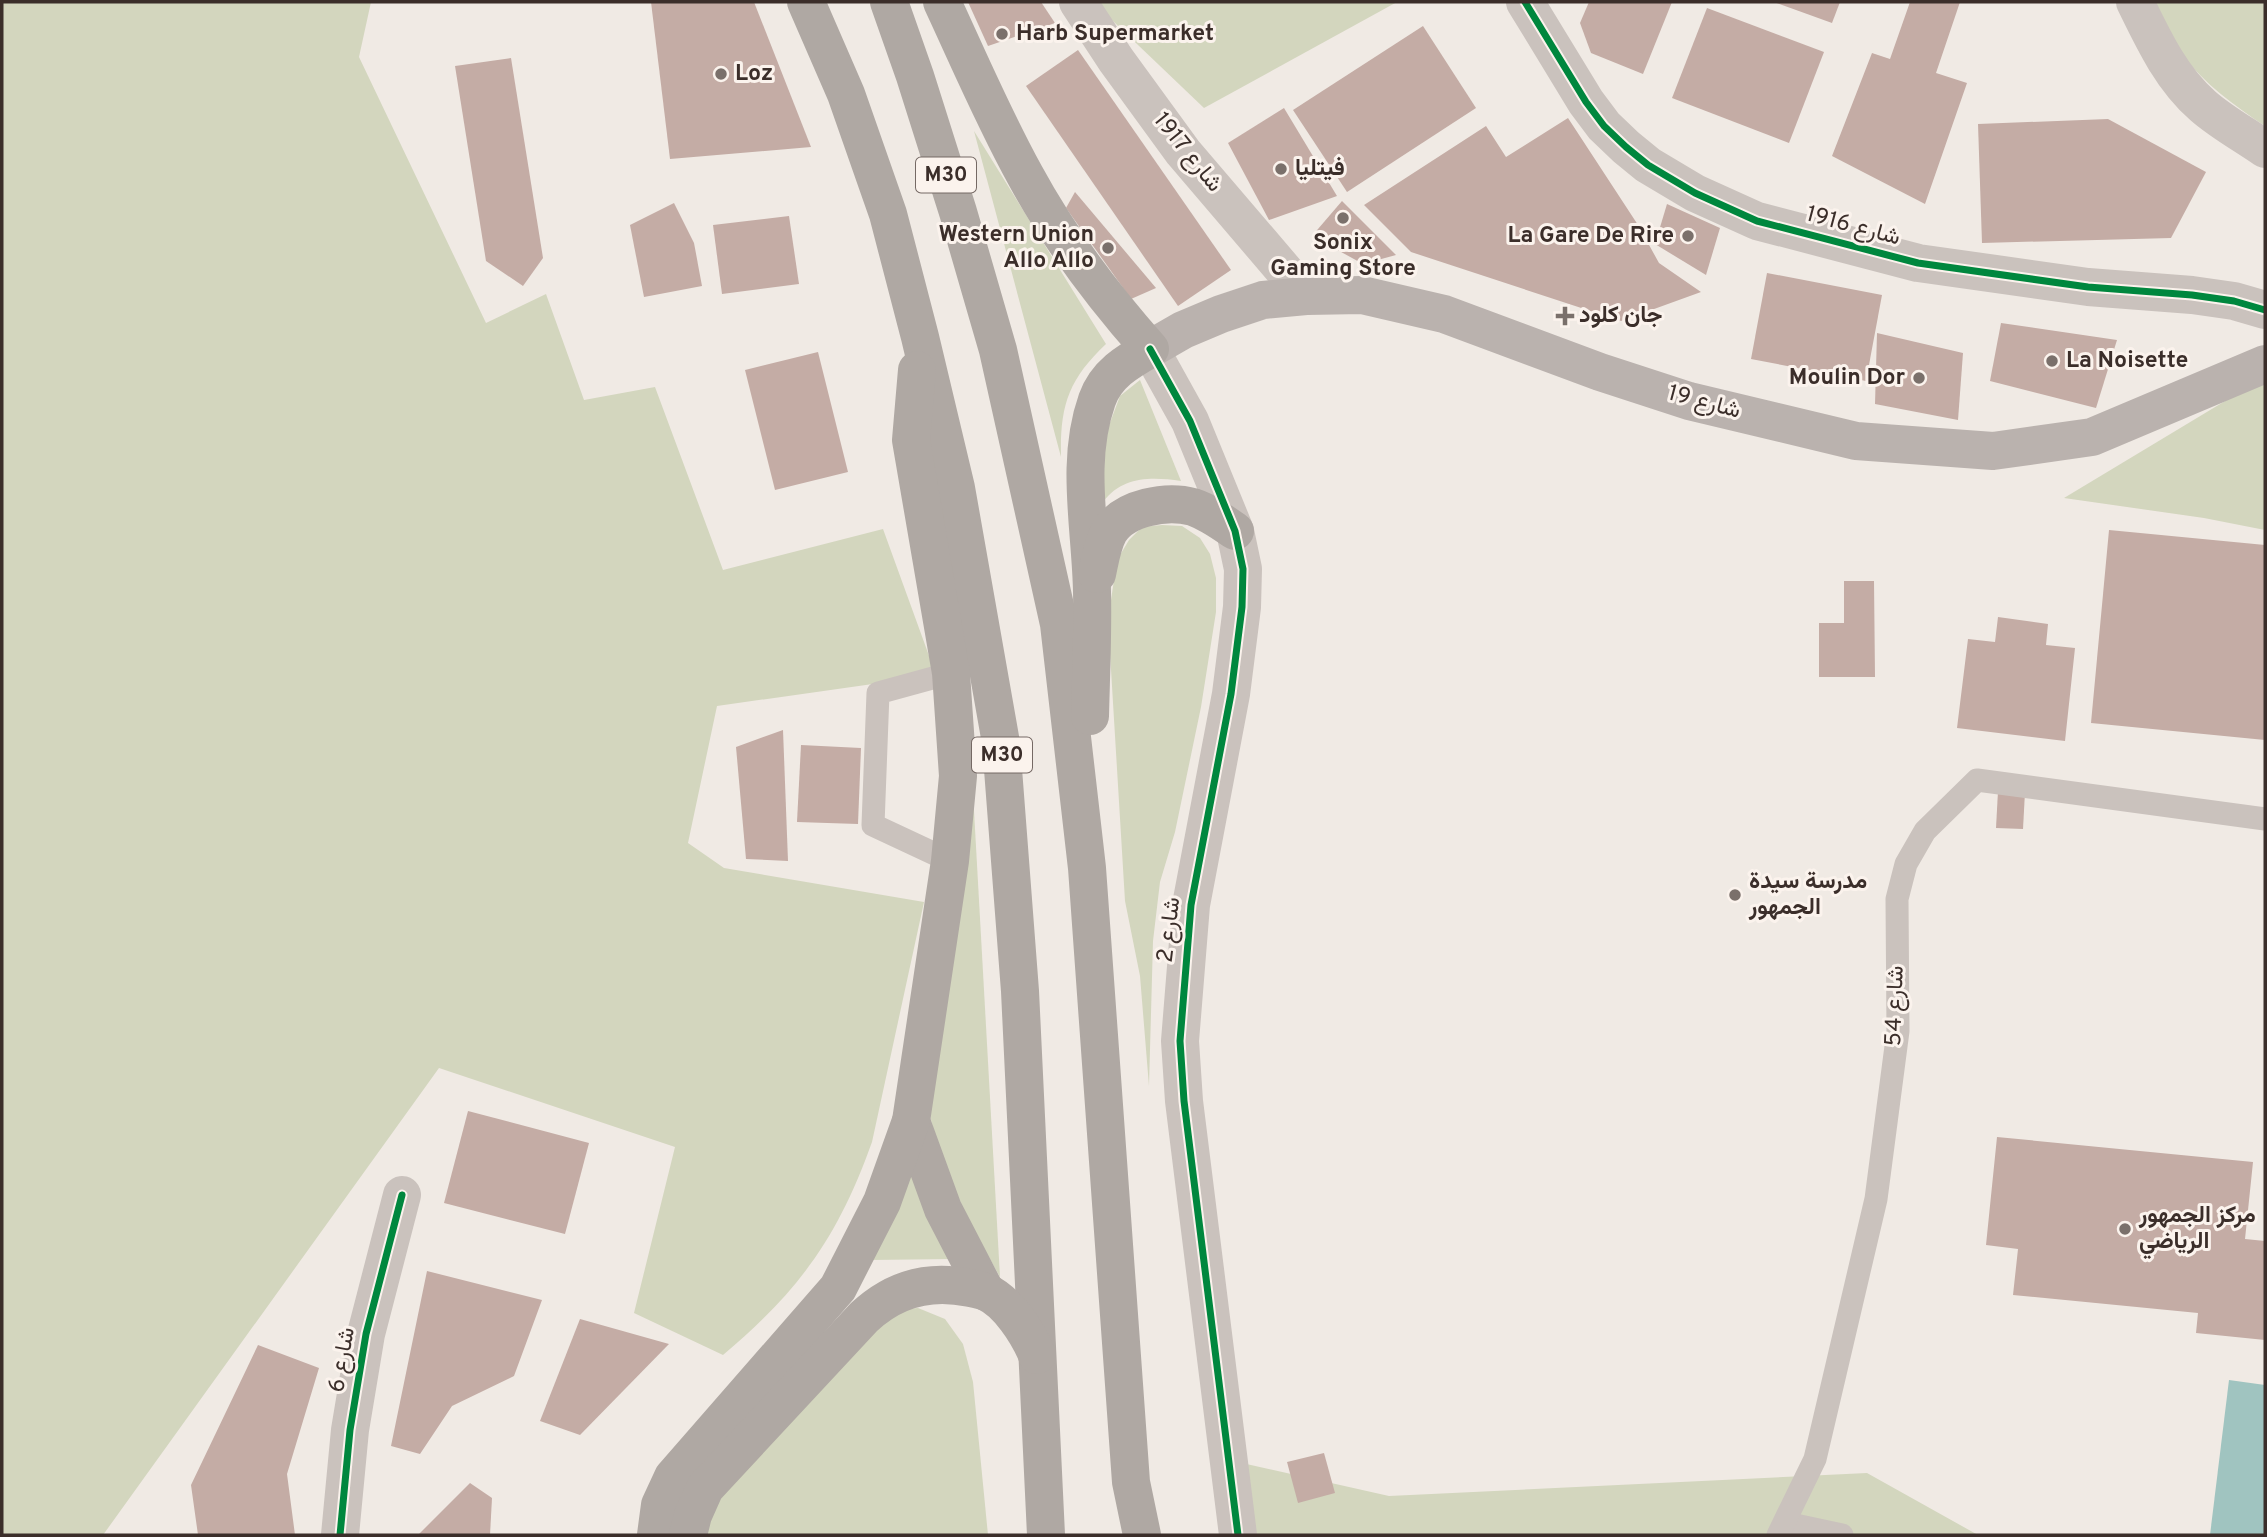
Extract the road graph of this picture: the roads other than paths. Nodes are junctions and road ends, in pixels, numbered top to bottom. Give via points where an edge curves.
1 (806, 2) edge
2 (889, 2) edge
3 (942, 2) edge
4 (1078, 2) edge
5 (1525, 2) edge
6 (2135, 2) edge
7 (2265, 149) edge
8 (1306, 296) junction
9 (2265, 310) edge
10 (920, 337) junction
11 (1150, 349) junction
12 (2265, 364) edge
13 (1235, 531) junction
14 (1092, 593) junction
15 (951, 673) junction
16 (2265, 819) edge
17 (950, 861) junction
18 (1087, 869) junction
19 (911, 1121) junction
20 (402, 1195) dead end
21 (986, 1292) junction
22 (1037, 1356) junction
23 (1782, 1529) edge
24 (340, 1535) edge
25 (656, 1535) edge
26 (688, 1535) edge
27 (1046, 1535) edge
28 (1142, 1535) edge
29 (1238, 1535) edge
30 (1842, 1535) edge

1 - 10 highway, M30 via 846,94 884,202
2 - 18 highway, M30 via 998,350 1059,624
3 - 11 highway via 1026,177 1083,266
4 - 8 street, شارع 1917 via 1183,152
5 - 9 street, شارع 1916 via 1586,102 1626,147 1695,192 1757,221 1918,263 2051,283 2234,301
6 - 7 street via 2161,54 2185,87 2203,106
8 - 11 main road, شارع 19 via 1263,300 1221,314
8 - 12 main road, شارع 19 via 1362,295 1444,314 1689,401 1856,441 1993,451 2092,437
10 - 15 highway via 911,440
10 - 22 highway, M30 via 956,488 1001,743 1020,991
11 - 13 street, شارع 2 via 1190,421
11 - 14 highway via 1112,374 1097,398 1092,418 1085,488
13 - 14 highway via 1191,507 1142,508 1110,530
13 - 29 street, شارع 2 via 1243,569 1242,607 1231,694 1191,905 1180,1041 1185,1115
14 - 18 highway
15 - 17 highway via 958,776
15 - 17 lane via 878,693 873,825
16 - 23 lane, شارع 54 via 1977,780 1925,831 1906,864 1897,899 1898,1031 1876,1199 1815,1459
17 - 19 highway
18 - 28 highway, M30 via 1131,1482
19 - 21 highway via 943,1209
19 - 25 highway via 882,1202 838,1288 673,1477 660,1505
20 - 24 street, شارع 6 via 366,1334 350,1430
21 - 22 highway via 1016,1318
21 - 26 highway via 936,1284 897,1293 879,1303 705,1488
22 - 27 highway, M30
23 - 30 lane

